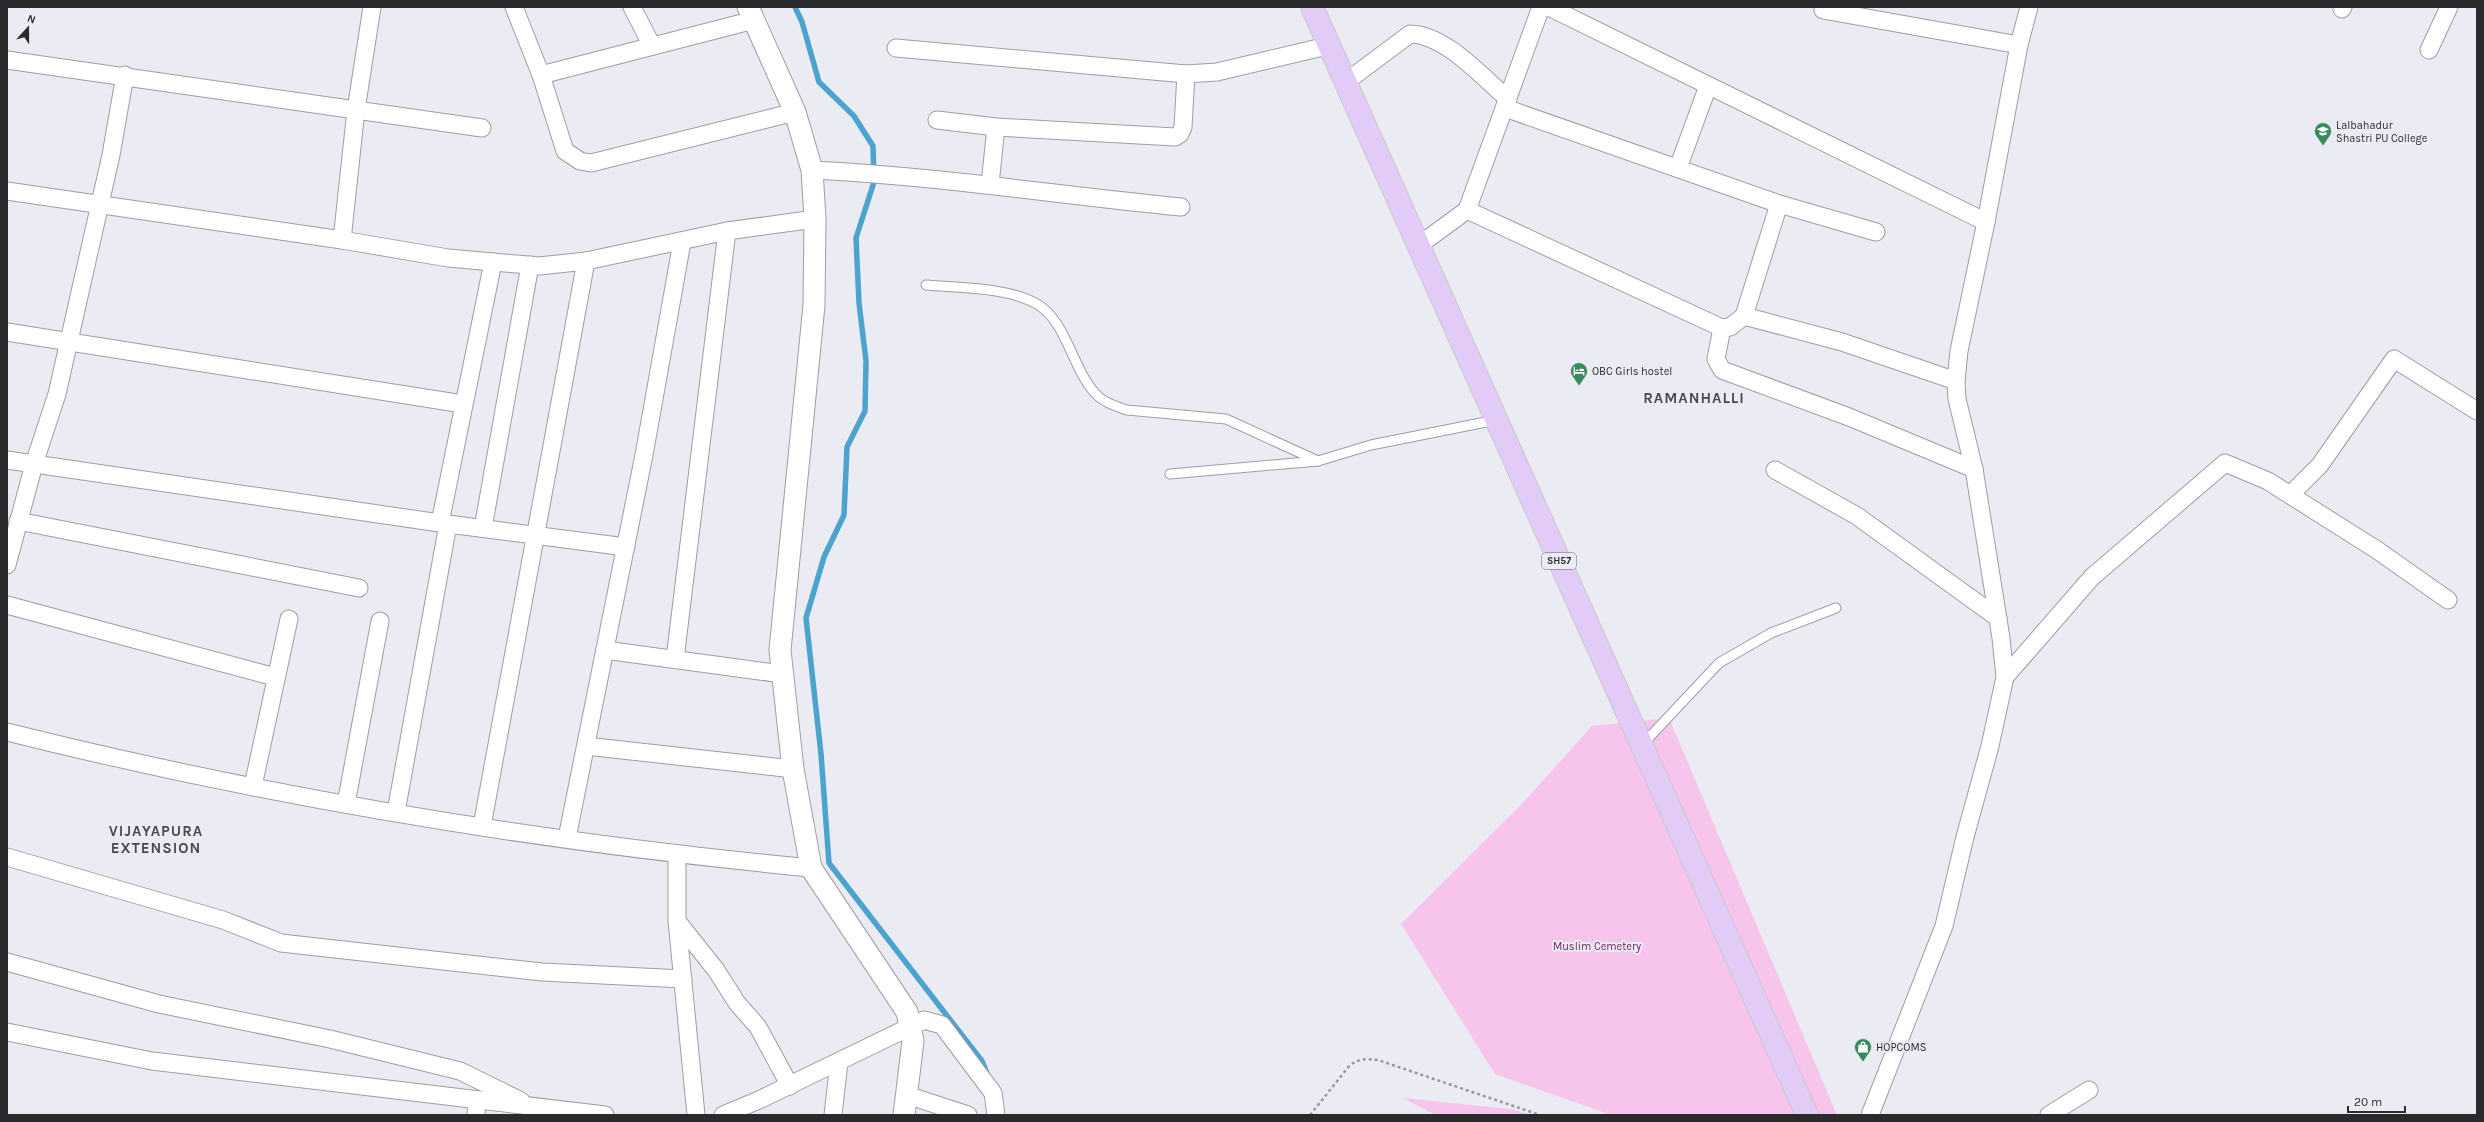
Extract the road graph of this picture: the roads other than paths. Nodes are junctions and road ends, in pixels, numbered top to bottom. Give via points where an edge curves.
1 (372, 7) edge
2 (514, 7) edge
3 (632, 7) edge
4 (1312, 7) edge
5 (1541, 7) edge
6 (1549, 7) edge
7 (2029, 7) edge
8 (2449, 7) edge
9 (1824, 10) dead end
10 (751, 14) edge
11 (2019, 45) junction
12 (652, 46) junction
13 (896, 48) dead end
14 (2429, 50) dead end
15 (7, 60) edge
16 (1186, 74) junction
17 (125, 75) junction
18 (541, 75) junction
19 (1345, 78) junction
20 (1708, 86) junction
21 (1506, 103) junction
22 (356, 110) junction
23 (795, 112) junction
24 (937, 120) dead end
25 (996, 127) junction
26 (482, 128) dead end
27 (1678, 168) junction
28 (812, 170) junction
29 (990, 184) junction
30 (7, 191) edge
31 (1779, 204) junction
32 (99, 206) junction
33 (1181, 207) dead end
34 (1467, 210) junction
35 (815, 219) junction
36 (1986, 222) junction
37 (727, 231) junction
38 (1876, 232) dead end
39 (342, 240) junction
40 (682, 242) junction
41 (1418, 246) junction
42 (586, 261) junction
43 (493, 262) junction
44 (530, 265) junction
45 (926, 285) dead end
46 (1744, 316) junction
47 (1722, 328) junction
48 (7, 332) edge
49 (68, 344) junction
50 (1956, 381) junction
51 (463, 404) junction
52 (2477, 411) edge
53 (1496, 420) junction
54 (7, 460) edge
55 (1318, 461) junction
56 (34, 464) junction
57 (1974, 469) junction
58 (1775, 470) dead end
59 (1170, 474) dead end
60 (2290, 495) junction
61 (18, 521) junction
62 (444, 524) junction
63 (483, 528) junction
64 (536, 535) junction
65 (626, 548) junction
66 (7, 565) edge
67 (359, 588) dead end
68 (2448, 600) dead end
69 (7, 605) edge
70 (1836, 608) dead end
71 (1998, 618) junction
72 (289, 619) dead end
73 (380, 620) dead end
74 (605, 650) junction
75 (675, 659) junction
76 (782, 674) junction
77 (275, 677) junction
78 (2005, 677) junction
79 (7, 732) edge
80 (586, 746) junction
81 (1641, 746) junction
82 (793, 769) junction
83 (253, 786) junction
84 (346, 804) junction
85 (396, 812) junction
86 (482, 826) junction
87 (567, 838) junction
88 (677, 855) junction
89 (7, 857) edge
90 (811, 868) junction
91 (677, 921) junction
92 (7, 962) edge
93 (683, 979) junction
94 (911, 1027) junction
95 (7, 1032) edge
96 (839, 1062) junction
97 (790, 1086) junction
98 (2089, 1090) dead end
99 (907, 1095) junction
100 (477, 1107) edge
101 (532, 1107) junction
102 (758, 1108) edge
103 (605, 1115) edge
104 (696, 1115) edge
105 (723, 1115) edge
106 (833, 1115) edge
107 (904, 1115) edge
108 (968, 1115) edge
109 (996, 1115) edge
110 (1807, 1115) edge
111 (1870, 1115) edge
112 (2049, 1115) edge

1 - 22 street
2 - 18 street
3 - 12 street
4 - 19 main road, SH57
5 - 21 street
6 - 20 street
7 - 11 street
8 - 14 street
9 - 11 street
10 - 12 street
10 - 23 street
11 - 36 street
12 - 18 street
13 - 16 street
15 - 17 street
16 - 19 street via 1224,70 1327,46
16 - 25 street via 1183,127 1180,134 1175,137
17 - 22 street
17 - 32 street
18 - 23 street via 565,151 580,161 590,163
19 - 21 street via 1410,34 1422,34 1451,50
19 - 41 main road, SH57
20 - 27 street
20 - 36 street
21 - 27 street
21 - 34 street
22 - 26 street
22 - 39 street
23 - 28 street
24 - 25 street
25 - 29 street
27 - 31 street
28 - 29 street
28 - 35 street
29 - 33 street via 1049,194
30 - 32 street
31 - 38 street
31 - 46 street
32 - 39 street
32 - 49 street
34 - 41 street
34 - 47 street
35 - 37 street
35 - 76 street via 814,305 780,650
36 - 50 street via 1959,351
37 - 40 street
37 - 75 street
39 - 43 street via 448,258
40 - 42 street
40 - 65 street
41 - 53 main road, SH57
42 - 44 street
42 - 64 street
43 - 44 street
43 - 51 street
44 - 63 street
45 - 55 lane via 1006,294 1038,305 1053,319 1090,387 1100,398 1112,405 1127,410 1226,419
46 - 47 street via 1730,327
46 - 50 street via 1842,342
47 - 57 street via 1716,358 1722,370 1849,417
48 - 49 street
49 - 51 street
49 - 56 street via 57,394
50 - 57 street via 1957,399
51 - 62 street
52 - 60 street via 2394,359 2320,465
53 - 55 lane via 1371,445
53 - 81 main road, SH57
54 - 56 street
55 - 59 lane
56 - 61 street
56 - 62 street
57 - 71 street
58 - 71 street via 1857,516
60 - 68 street via 2377,550
60 - 78 street via 2268,481 2225,463 2092,577
61 - 66 street
61 - 67 street
62 - 63 street
62 - 85 street
63 - 64 street
64 - 65 street
64 - 86 street
65 - 74 street
69 - 77 street
70 - 81 lane via 1771,633 1720,663
71 - 78 street
72 - 77 street
73 - 84 street
74 - 75 street
74 - 80 street
75 - 76 street
76 - 82 street
77 - 83 street
78 - 111 street via 1944,926
79 - 83 street via 126,762
80 - 82 street
80 - 87 street
81 - 110 main road, SH57
82 - 90 street
83 - 84 street
84 - 85 street
85 - 86 street
86 - 87 street
87 - 88 street
88 - 90 street
88 - 91 street
89 - 93 street via 223,920 281,943 542,972
90 - 94 street via 907,1012
91 - 93 street
91 - 97 street via 716,970 737,1003 758,1027
92 - 101 street via 159,1004 330,1039 460,1072
93 - 104 street
94 - 96 street
94 - 99 street via 913,1041
94 - 109 street via 924,1020 942,1025 993,1094
95 - 100 street via 152,1061
96 - 97 street
96 - 106 street
97 - 102 street
98 - 112 street
99 - 107 street
99 - 108 street
100 - 101 street
101 - 103 street
102 - 105 street

